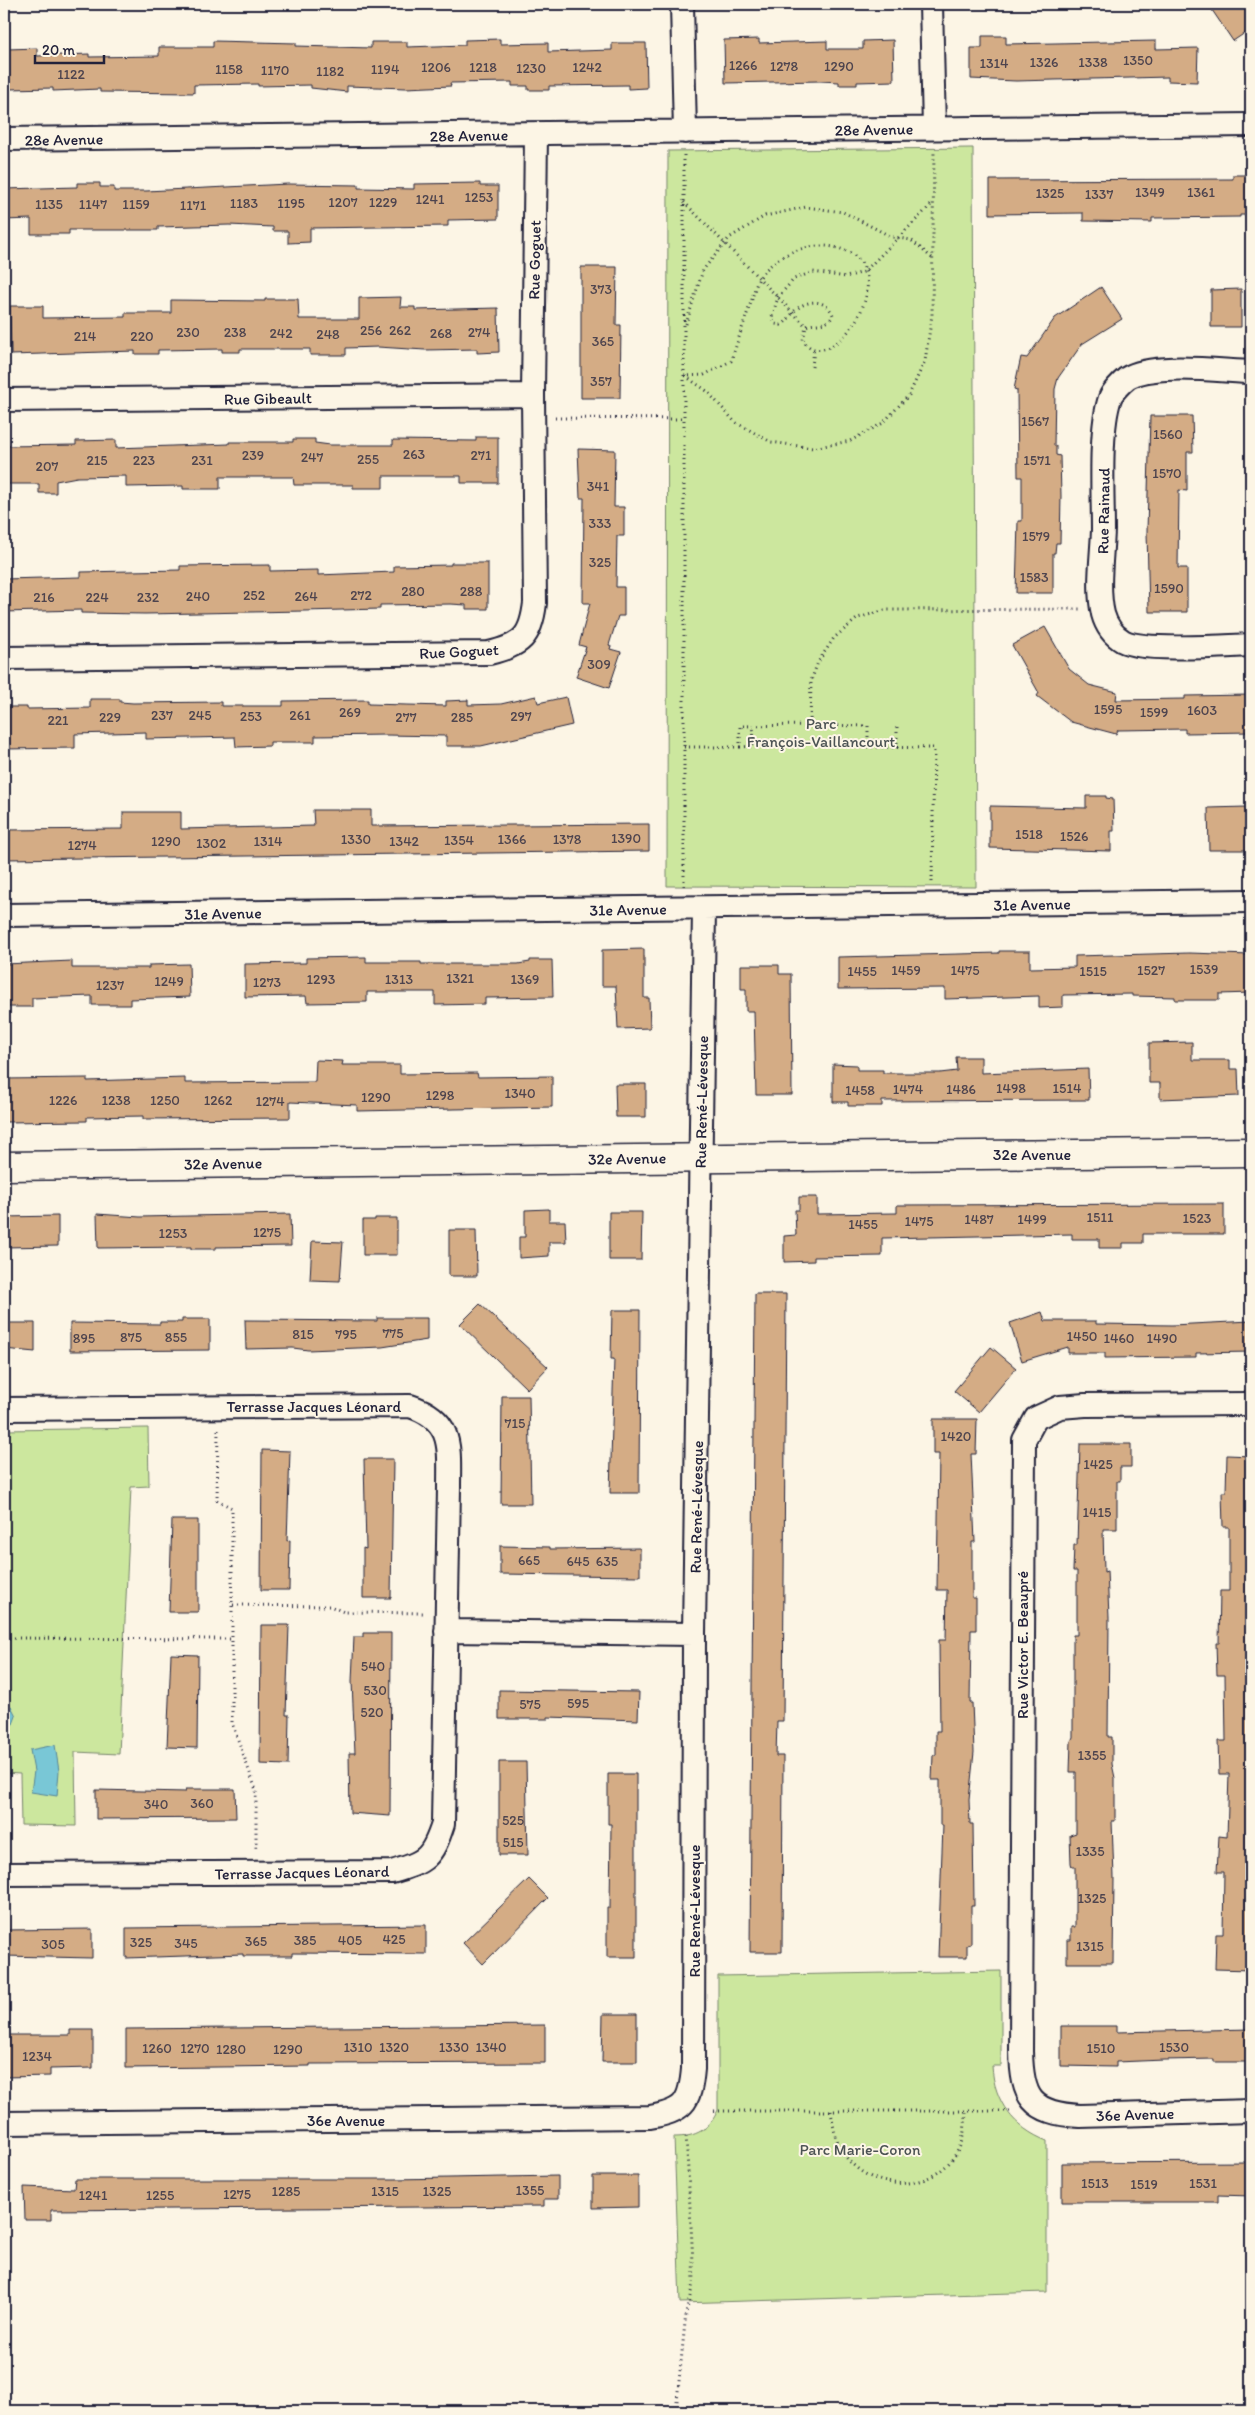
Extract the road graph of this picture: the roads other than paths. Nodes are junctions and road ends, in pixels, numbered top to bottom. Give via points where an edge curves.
1 (682, 4) edge
2 (931, 4) edge
3 (1251, 125) edge
4 (934, 128) junction
5 (684, 132) junction
6 (536, 134) junction
7 (4, 140) edge
8 (1251, 372) edge
9 (533, 395) junction
10 (4, 400) edge
11 (1251, 645) edge
12 (4, 658) edge
13 (1251, 901) edge
14 (694, 908) junction
15 (4, 915) edge
16 (1251, 1152) edge
17 (700, 1157) junction
18 (4, 1166) edge
19 (1251, 1404) edge
20 (4, 1409) edge
21 (446, 1622) junction
22 (694, 1634) junction
23 (4, 1874) edge
24 (1033, 2099) joint
25 (684, 2103) joint
26 (1251, 2111) edge
27 (4, 2123) edge

1 - 5 street
2 - 4 street, 28e Avenue
3 - 4 street, 28e Avenue
4 - 5 street, 28e Avenue
5 - 6 street, 28e Avenue
6 - 7 street, 28e Avenue
6 - 9 street, Rue Goguet
8 - 11 street, Rue Rainaud via 1146,371 1127,378 1110,396 1105,424 1103,609 1110,630 1123,641 1138,646
9 - 10 street, Rue Gibeault
9 - 12 street, Rue Goguet via 535,603 533,621 524,639 510,648 489,653
13 - 14 street, 31e Avenue
14 - 15 street, 31e Avenue
14 - 17 street, Rue René-Lévesque
16 - 17 street, 32e Avenue
17 - 18 street, 32e Avenue
17 - 22 street, Rue René-Lévesque
19 - 24 street, Rue Victor E. Beaupré via 1060,1408 1036,1418 1024,1440 1021,2072
20 - 21 street, Terrasse Jacques Léonard via 410,1406 427,1412 438,1420 445,1433 449,1456
21 - 22 street
21 - 23 street, Terrasse Jacques Léonard via 443,1824 435,1849 416,1865 392,1872
22 - 25 street, Rue René-Lévesque via 693,2070 692,2086
24 - 26 street, 36e Avenue via 1055,2114 1080,2116
25 - 27 street, 36e Avenue via 672,2113 650,2118

